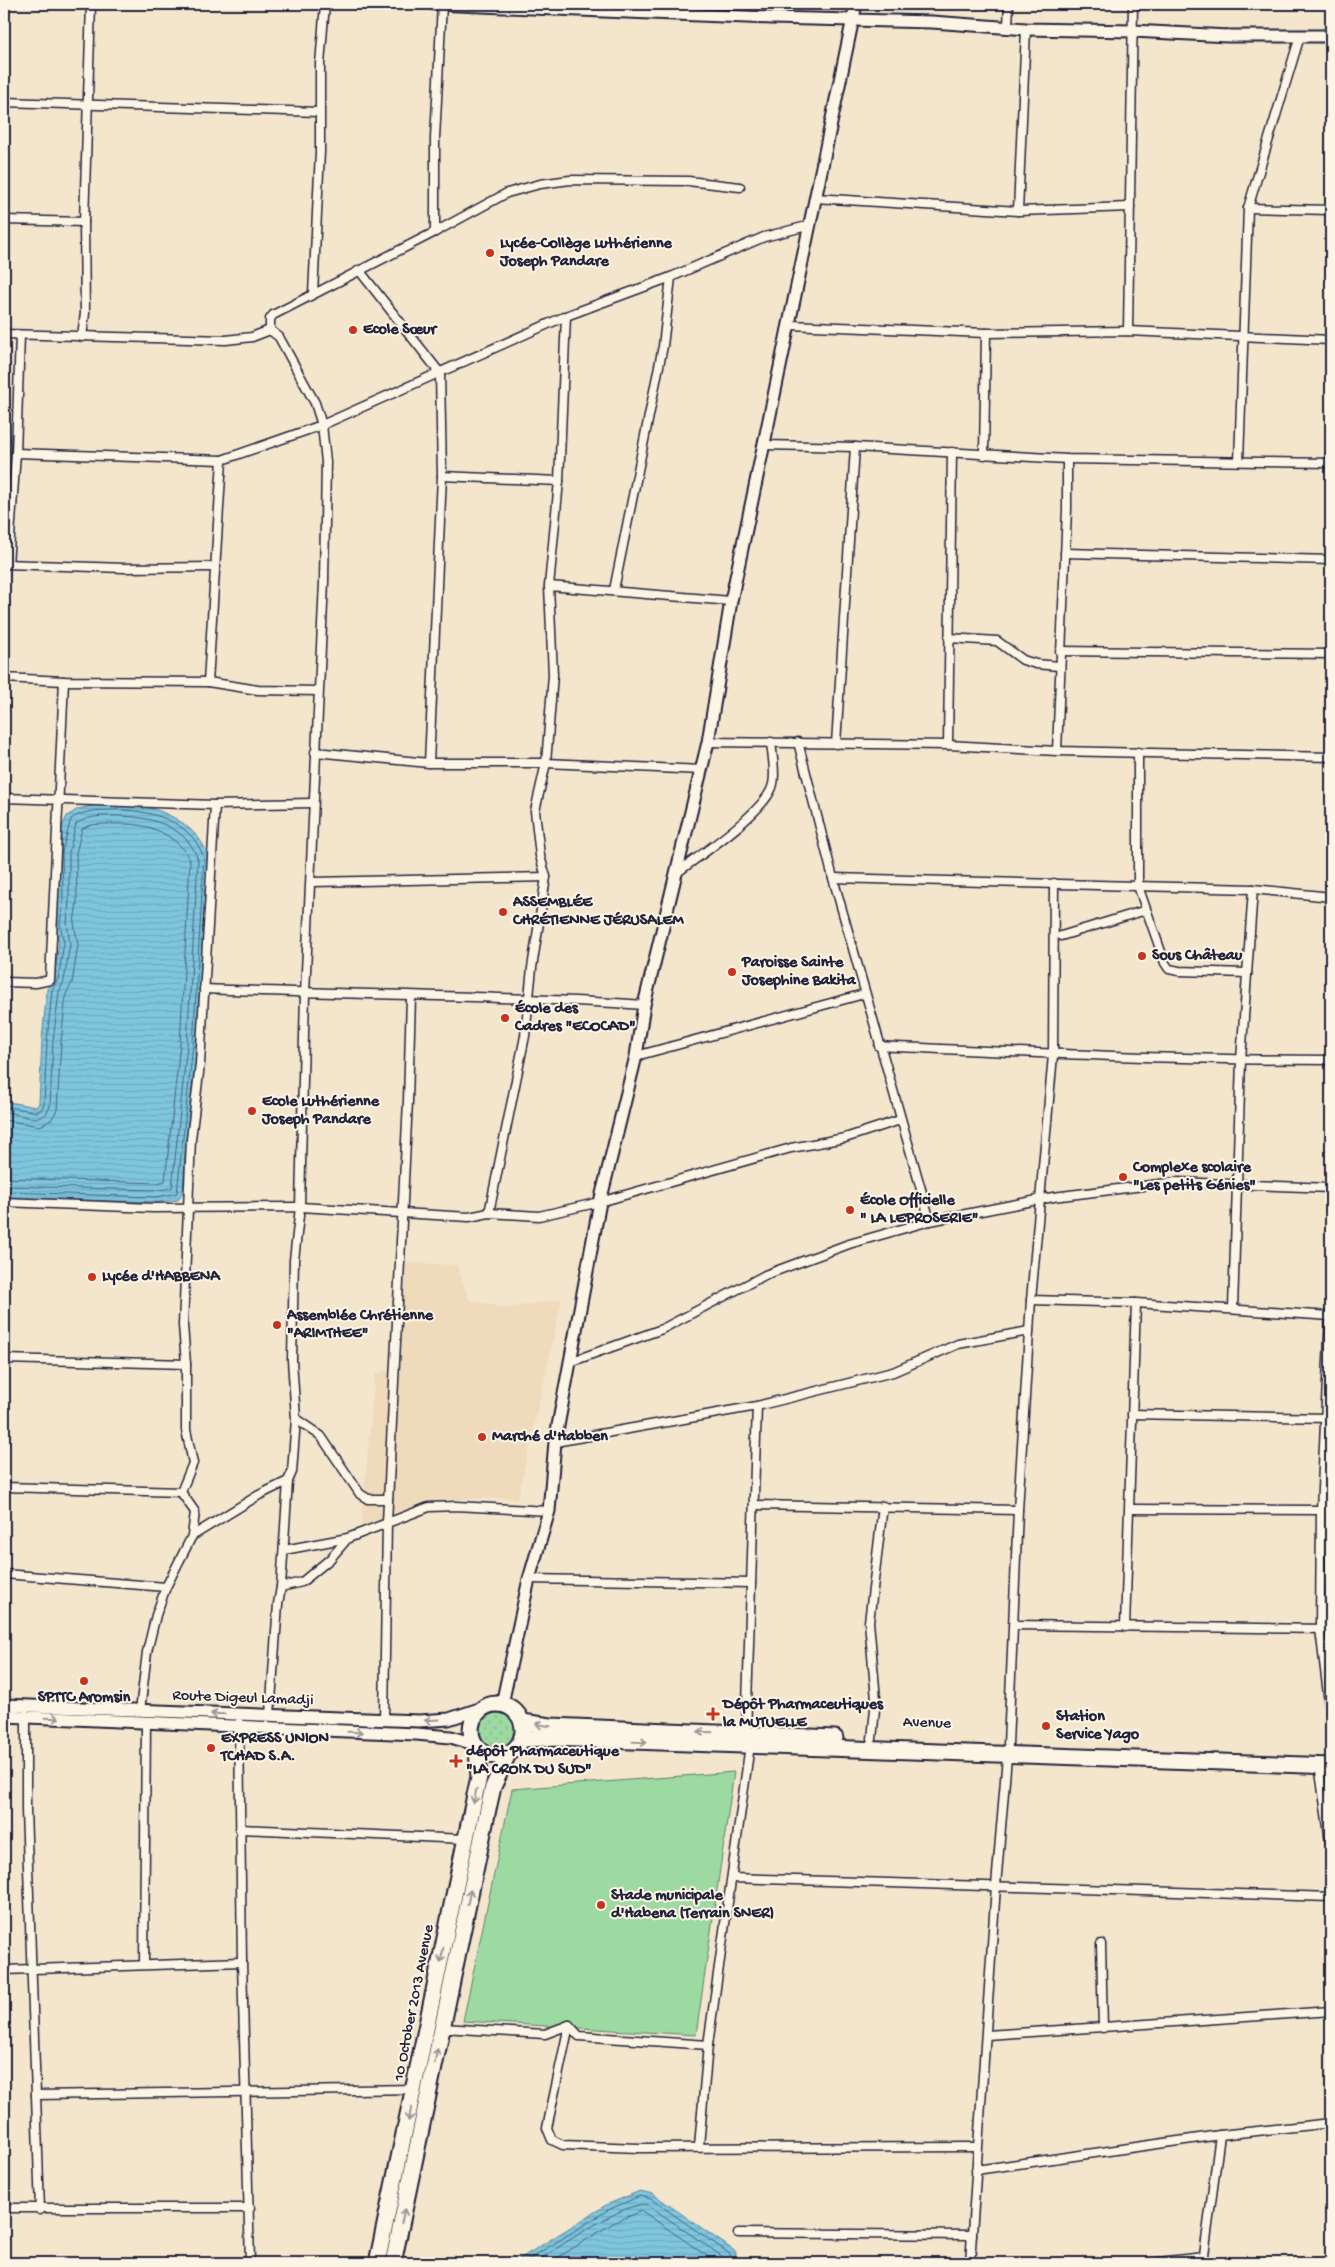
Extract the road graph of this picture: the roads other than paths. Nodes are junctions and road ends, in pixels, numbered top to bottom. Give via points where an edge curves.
1 (91, 4) edge
2 (325, 4) edge
3 (434, 4) edge
4 (442, 4) edge
5 (856, 4) edge
6 (1009, 4) edge
7 (1132, 4) edge
8 (592, 7) edge
9 (1331, 19) edge
10 (853, 20) junction
11 (1008, 26) junction
12 (1026, 29) junction
13 (1133, 30) junction
14 (1300, 36) junction
15 (1330, 36) edge
16 (4, 102) edge
17 (88, 104) junction
18 (319, 112) junction
19 (740, 187) dead end
20 (815, 198) junction
21 (1130, 207) junction
22 (1248, 208) junction
23 (1331, 210) edge
24 (1018, 211) junction
25 (4, 220) edge
26 (84, 222) junction
27 (811, 225) junction
28 (435, 232) junction
29 (359, 270) junction
30 (671, 277) junction
31 (313, 294) junction
32 (566, 316) junction
33 (790, 325) junction
34 (270, 330) junction
35 (1128, 331) junction
36 (4, 334) edge
37 (986, 334) junction
38 (20, 335) junction
39 (82, 337) junction
40 (1245, 337) junction
41 (1331, 340) edge
42 (440, 373) junction
43 (322, 425) junction
44 (764, 445) junction
45 (855, 447) junction
46 (952, 452) junction
47 (16, 453) junction
48 (984, 455) junction
49 (1067, 459) junction
50 (222, 460) junction
51 (1239, 461) junction
52 (1331, 463) edge
53 (442, 476) junction
54 (559, 481) junction
55 (1065, 553) junction
56 (1331, 560) edge
57 (6, 564) edge
58 (216, 568) junction
59 (549, 586) junction
60 (614, 590) junction
61 (731, 600) junction
62 (949, 638) junction
63 (1060, 651) junction
64 (1331, 654) edge
65 (1059, 666) junction
66 (4, 678) edge
67 (64, 681) junction
68 (208, 682) junction
69 (318, 691) junction
70 (708, 742) junction
71 (771, 742) junction
72 (798, 742) junction
73 (836, 744) junction
74 (948, 745) junction
75 (1057, 751) junction
76 (315, 752) junction
77 (1138, 752) junction
78 (1331, 757) edge
79 (546, 762) junction
80 (429, 763) junction
81 (702, 770) junction
82 (4, 798) edge
83 (58, 800) junction
84 (313, 803) junction
85 (215, 805) junction
86 (678, 872) junction
87 (546, 877) junction
88 (833, 878) junction
89 (312, 882) junction
90 (1054, 883) junction
91 (1138, 886) junction
92 (1253, 890) junction
93 (1331, 896) edge
94 (1146, 910) junction
95 (1061, 936) dead end
96 (1247, 973) junction
97 (4, 982) edge
98 (204, 990) junction
99 (305, 993) junction
100 (864, 994) junction
101 (411, 997) junction
102 (529, 997) junction
103 (644, 1005) junction
104 (879, 1046) junction
105 (1053, 1055) junction
106 (636, 1056) junction
107 (1243, 1060) junction
108 (1331, 1060) edge
109 (900, 1120) junction
110 (1238, 1185) junction
111 (1331, 1188) edge
112 (1039, 1199) junction
113 (4, 1202) edge
114 (600, 1202) junction
115 (300, 1207) junction
116 (188, 1208) junction
117 (402, 1212) junction
118 (489, 1213) junction
119 (930, 1221) junction
120 (1031, 1300) junction
121 (1136, 1304) junction
122 (1233, 1309) junction
123 (1331, 1316) edge
124 (1029, 1331) junction
125 (4, 1359) edge
126 (570, 1362) junction
127 (186, 1364) junction
128 (757, 1406) junction
129 (1132, 1414) junction
130 (1326, 1418) junction
131 (296, 1419) junction
132 (555, 1442) junction
133 (288, 1481) junction
134 (4, 1487) edge
135 (181, 1492) junction
136 (388, 1499) junction
137 (755, 1505) junction
138 (883, 1506) junction
139 (1130, 1509) junction
140 (1018, 1510) junction
141 (1321, 1510) junction
142 (549, 1511) junction
143 (387, 1522) junction
144 (192, 1536) junction
145 (348, 1538) junction
146 (284, 1550) junction
147 (4, 1574) edge
148 (529, 1580) junction
149 (751, 1583) junction
150 (166, 1587) junction
151 (281, 1587) junction
152 (1014, 1625) junction
153 (1125, 1627) junction
154 (1331, 1628) edge
155 (1320, 1629) junction
156 (502, 1704) junction
157 (4, 1705) edge
158 (479, 1709) junction
159 (25, 1711) junction
160 (140, 1711) junction
161 (239, 1715) junction
162 (270, 1715) junction
163 (4, 1716) edge
164 (1331, 1719) edge
165 (384, 1720) junction
166 (146, 1722) junction
167 (522, 1722) junction
168 (239, 1728) junction
169 (521, 1739) junction
170 (872, 1739) junction
171 (748, 1740) junction
172 (476, 1746) junction
173 (1008, 1750) junction
174 (508, 1754) junction
175 (1331, 1756) edge
176 (1325, 1765) edge
177 (240, 1829) junction
178 (465, 1839) junction
179 (1331, 1848) edge
180 (732, 1878) junction
181 (996, 1886) junction
182 (1331, 1897) edge
183 (1101, 1944) dead end
184 (242, 1962) junction
185 (144, 1964) junction
186 (31, 1969) junction
187 (4, 1970) edge
188 (1331, 2011) edge
189 (569, 2025) junction
190 (441, 2028) junction
191 (1103, 2028) junction
192 (987, 2035) junction
193 (708, 2045) junction
194 (415, 2090) junction
195 (247, 2094) junction
196 (36, 2095) junction
197 (1331, 2123) edge
198 (1220, 2136) junction
199 (699, 2146) junction
200 (978, 2147) junction
201 (976, 2170) junction
202 (4, 2208) edge
203 (250, 2208) junction
204 (40, 2210) junction
205 (738, 2233) dead end
206 (972, 2235) junction
207 (1203, 2260) edge
208 (250, 2263) edge
209 (377, 2263) edge
210 (394, 2263) edge
211 (970, 2263) edge
212 (1149, 2263) edge

1 - 17 street
2 - 18 street
3 - 4 street
4 - 8 street
4 - 28 street via 435,138
5 - 10 street
6 - 11 street
7 - 13 street
8 - 10 street
9 - 15 street
10 - 11 street
10 - 20 street
11 - 12 street
12 - 13 street
12 - 24 street
13 - 14 street via 1228,36
13 - 21 street
14 - 15 street
14 - 22 street
16 - 17 street
17 - 18 street
17 - 26 street
18 - 31 street
19 - 28 street via 688,181 570,180 540,184 507,193
20 - 24 street
20 - 27 street
21 - 24 street
21 - 35 street
22 - 23 street
22 - 40 street
25 - 26 street
26 - 39 street via 85,313
27 - 30 street via 764,238
27 - 33 street
28 - 29 street
29 - 31 street
29 - 42 street
30 - 32 street
30 - 60 street via 663,346
31 - 34 street via 273,315
32 - 42 street
32 - 54 street
33 - 37 street
33 - 44 street
34 - 39 street via 252,337 226,340
34 - 43 street via 279,337 315,403
35 - 37 street
35 - 40 street
36 - 38 street
37 - 48 street
38 - 39 street
38 - 47 street
40 - 41 street
40 - 51 street
42 - 43 street
42 - 53 street
43 - 50 street
43 - 69 street via 326,462
44 - 45 street
44 - 61 street
45 - 46 street
45 - 73 street
46 - 48 street
46 - 62 street
47 - 50 street
47 - 57 street
48 - 49 street
49 - 51 street
49 - 55 street
50 - 58 street
51 - 52 street
53 - 54 street
53 - 80 street
54 - 59 street
55 - 56 street
55 - 63 street
57 - 58 street
58 - 68 street
59 - 60 street
59 - 79 street via 553,676
60 - 61 street
61 - 70 street
62 - 65 street via 997,641 1023,660
62 - 74 street
63 - 64 street
63 - 65 street
65 - 75 street
66 - 67 street
67 - 68 street
67 - 83 street
68 - 69 street via 258,690
69 - 76 street
70 - 71 street
70 - 81 street
71 - 72 street
71 - 86 street via 774,784 768,796 734,830
72 - 73 street
72 - 88 street
73 - 74 street
74 - 75 street
75 - 77 street
76 - 80 street
76 - 84 street
77 - 78 street
77 - 91 street
79 - 80 street
79 - 81 street
79 - 87 street via 535,811
81 - 86 street
82 - 83 street
83 - 85 street
83 - 97 street via 50,980
84 - 85 street
84 - 89 street
85 - 98 street
86 - 103 street
87 - 89 street
87 - 102 street
88 - 90 street
88 - 100 street
89 - 99 street
90 - 91 street
90 - 105 street
91 - 92 street
91 - 94 street
92 - 93 street
92 - 96 street
92 - 107 street
94 - 95 street
94 - 96 street via 1169,970
96 - 107 street
98 - 99 street
98 - 116 street
99 - 101 street
99 - 115 street
100 - 104 street
100 - 106 street
101 - 102 street
101 - 117 street
102 - 103 street
102 - 118 street via 525,1036
103 - 106 street
104 - 105 street
104 - 109 street
105 - 107 street
105 - 112 street
106 - 114 street
107 - 108 street
107 - 110 street
109 - 114 street via 845,1138 791,1148
109 - 119 street
110 - 111 street
110 - 112 street via 1176,1182
110 - 122 street
112 - 119 street
112 - 120 street
113 - 116 street
114 - 118 street via 539,1216
114 - 126 street
115 - 116 street
115 - 117 street
115 - 131 street via 292,1327
116 - 127 street via 183,1325
117 - 118 street via 470,1217
117 - 136 street
119 - 126 street via 849,1244 766,1275 662,1329
120 - 121 street
120 - 124 street
121 - 122 street
121 - 129 street
122 - 123 street
123 - 130 street
124 - 128 street via 958,1344 893,1372
124 - 140 street
125 - 127 street
126 - 132 street
127 - 135 street via 186,1430 192,1463
128 - 132 street
128 - 137 street
129 - 130 street
129 - 139 street
130 - 141 street
131 - 133 street via 292,1472
131 - 136 street via 321,1436 360,1494 368,1500
132 - 142 street
133 - 144 street
133 - 146 street
134 - 135 street
135 - 144 street via 196,1512
136 - 143 street
137 - 138 street
137 - 149 street
138 - 140 street
138 - 170 street via 869,1622 875,1679
139 - 141 street
139 - 153 street
140 - 152 street
141 - 155 street
142 - 143 street via 428,1507
142 - 148 street
143 - 145 street
143 - 165 street
144 - 150 street
145 - 146 street
145 - 151 street via 330,1559 302,1582
146 - 151 street
147 - 150 street
148 - 149 street
148 - 156 street
149 - 171 street
150 - 160 street via 147,1652
151 - 162 street
152 - 153 street
152 - 173 street
153 - 155 street
154 - 155 street
155 - 164 street
156 - 158 highway via 494,1703
156 - 167 highway via 511,1707
157 - 159 street, Route Digeul Lamadji
158 -> 165 street, Route Digeul Lamadji via 449,1720
158 - 172 highway via 471,1722 471,1737
159 - 160 street, Route Digeul Lamadji
159 - 163 street
159 -> 166 street
159 - 186 street
161 -> 160 street, Route Digeul Lamadji
161 - 162 street, Route Digeul Lamadji
161 - 168 street
162 - 165 street, Route Digeul Lamadji
166 - 168 street
166 - 185 street
167 - 169 highway
171 -> 167 highway, Avenue
168 -> 172 street via 434,1735 464,1739
168 - 177 street
169 -> 171 highway
169 - 174 highway
170 - 171 highway, Avenue
170 - 173 highway, Avenue
171 - 173 highway
171 - 180 street
172 - 174 highway via 491,1756
172 -> 178 highway, 10 October 2013 Avenue via 479,1777
173 - 175 highway, Avenue
173 - 176 highway
173 - 181 street
190 -> 174 highway, 10 October 2013 Avenue via 493,1788
176 - 179 street
177 - 178 street
177 - 184 street
178 -> 194 highway, 10 October 2013 Avenue
180 - 181 street
180 - 193 street
181 - 182 street
181 - 192 street
183 - 191 street
184 - 185 street
184 - 195 street
185 - 186 street
186 - 187 street
186 - 196 street
188 - 191 street
189 - 190 street via 544,2034
189 - 193 street via 579,2036
189 - 199 street via 547,2128 552,2140 563,2145
210 -> 190 highway, 10 October 2013 Avenue
191 - 192 street
192 - 200 street
193 - 199 street
194 - 195 street
194 -> 209 highway, 10 October 2013 Avenue
195 - 196 street
195 - 203 street
196 - 204 street
197 - 198 street
198 - 201 street
198 - 207 street
199 - 200 street
200 - 201 street
201 - 206 street
202 - 204 street
203 - 204 street
203 - 208 street
205 - 206 street
206 - 211 street
207 - 212 street

